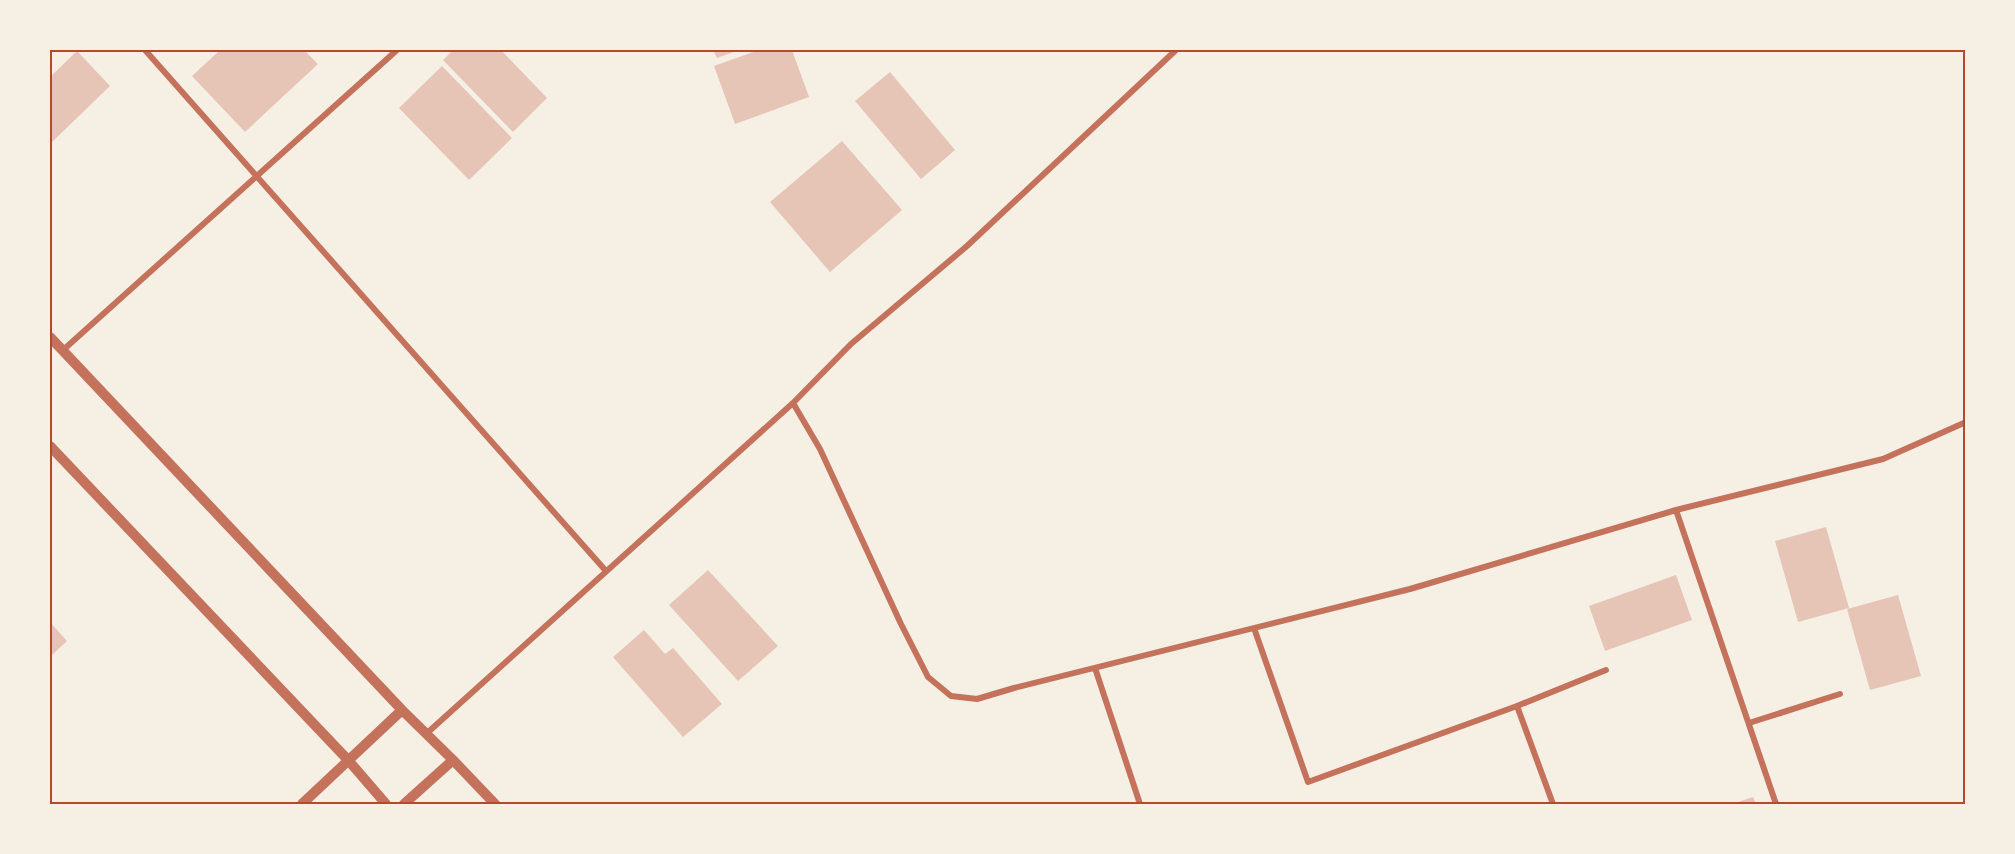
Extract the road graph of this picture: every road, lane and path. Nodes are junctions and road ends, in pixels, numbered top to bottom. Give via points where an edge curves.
1 (145, 50) edge
2 (397, 50) edge
3 (1176, 50) edge
4 (257, 176) junction
5 (50, 337) edge
6 (62, 351) junction
7 (793, 403) junction
8 (1965, 422) edge
9 (50, 446) edge
10 (1676, 510) junction
11 (606, 571) junction
12 (1254, 628) junction
13 (1095, 668) junction
14 (1606, 670) dead end
15 (1839, 694) dead end
16 (1517, 706) junction
17 (402, 710) junction
18 (1749, 723) junction
19 (426, 734) junction
20 (348, 760) junction
21 (453, 760) junction
22 (302, 804) edge
23 (386, 804) edge
24 (404, 804) edge
25 (495, 804) edge
26 (1140, 804) edge
27 (1553, 804) edge
28 (1776, 804) edge

1 - 4 street
2 - 4 street
3 - 7 street via 967,246 851,344
4 - 6 street
4 - 11 street
5 - 6 street
6 - 17 street
7 - 11 street
7 - 13 street via 820,449 928,677 951,696 977,699
8 - 10 street via 1883,459
9 - 20 street
10 - 12 street via 1410,589
10 - 18 street
11 - 19 street
12 - 13 street
12 - 16 street via 1308,782
13 - 26 street
14 - 16 street
15 - 18 street
16 - 27 street
17 - 19 street
17 - 20 street
18 - 28 street
19 - 21 street
20 - 22 street
20 - 23 street
21 - 24 street
21 - 25 street

